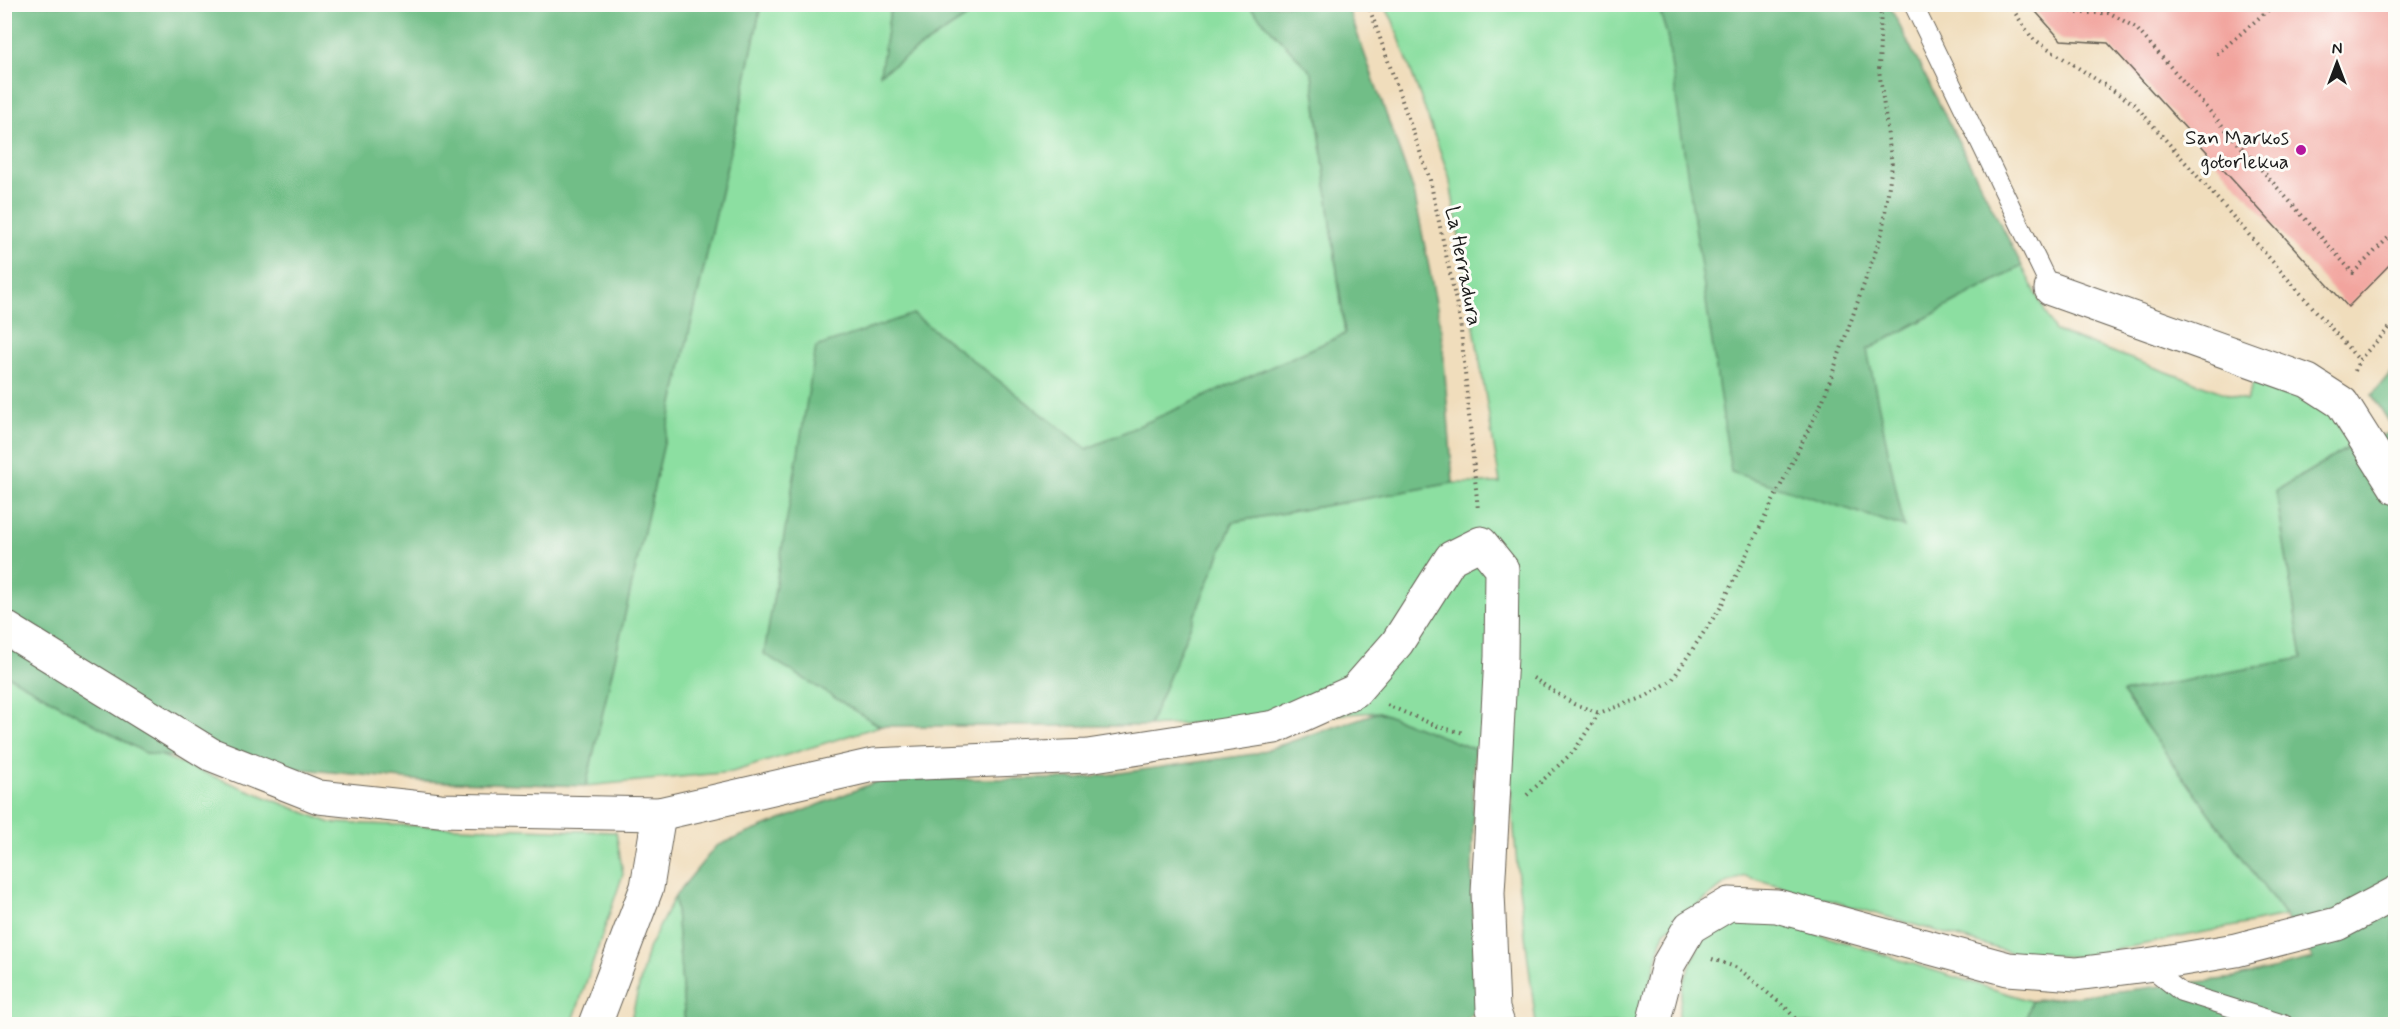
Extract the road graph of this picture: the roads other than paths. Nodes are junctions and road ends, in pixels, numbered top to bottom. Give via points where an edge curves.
1 (1913, 4) edge
2 (2051, 289) joint
3 (2396, 488) edge
4 (4, 627) edge
5 (659, 814) junction
6 (2396, 893) edge
7 (2147, 965) junction
8 (599, 1022) edge
9 (1498, 1024) edge
10 (1653, 1024) edge
11 (2284, 1024) edge

1 - 2 lane
2 - 3 street via 2308,381 2342,402
4 - 5 street via 210,754 319,797 440,810
5 - 8 street via 647,887
5 - 9 street via 873,765 1088,756 1275,727 1355,691 1397,644 1451,558 1481,543 1502,570 1488,893 1493,1009
6 - 7 street via 2337,924 2236,950
7 - 10 street via 2076,974 2008,969 1777,906 1729,904 1689,927 1668,965
7 - 11 lane via 2181,992

